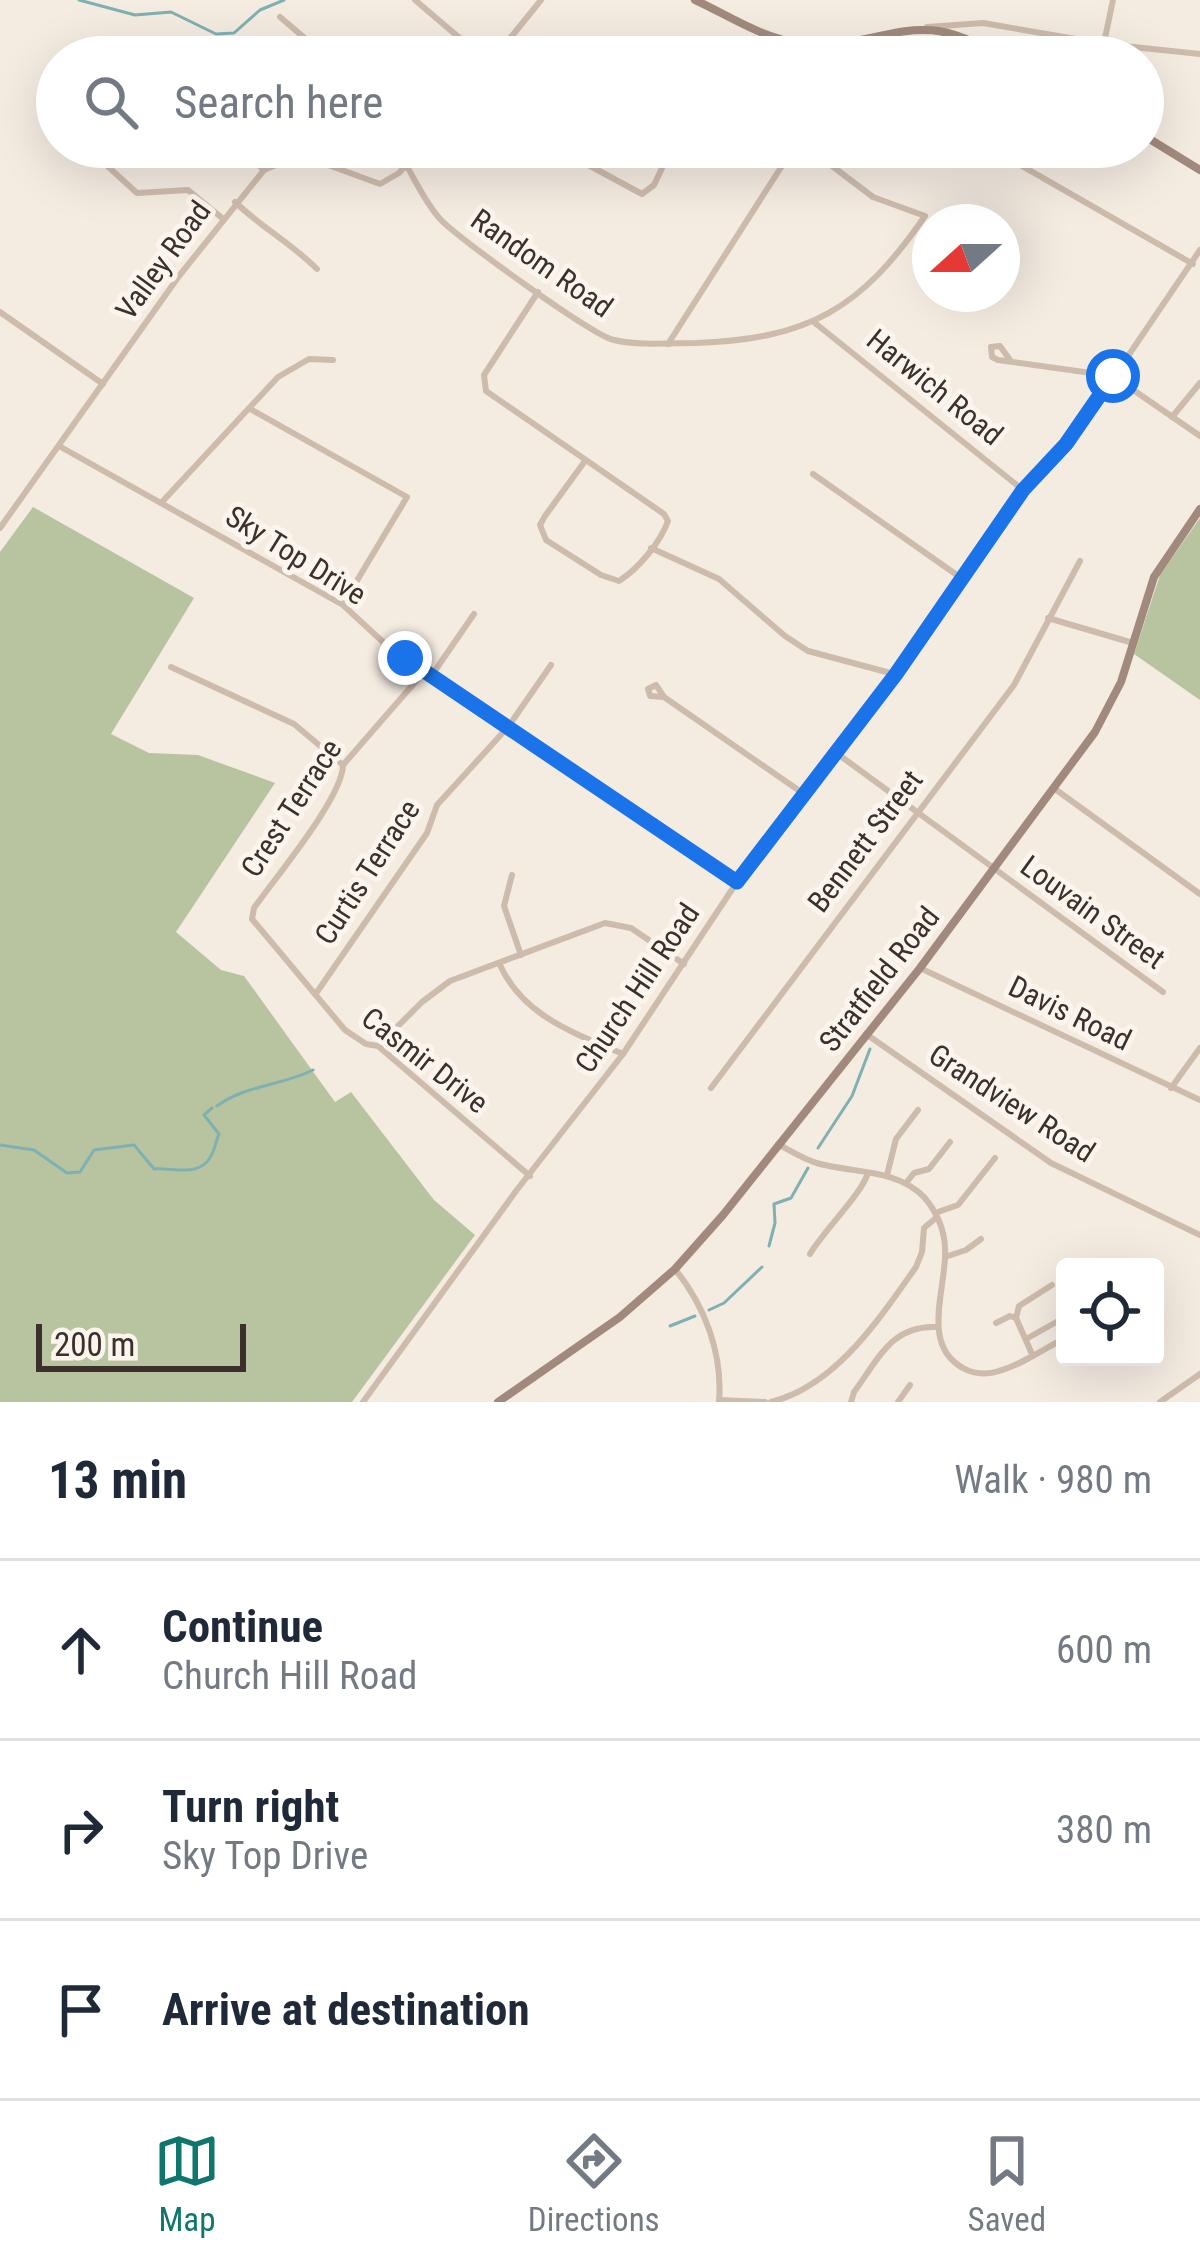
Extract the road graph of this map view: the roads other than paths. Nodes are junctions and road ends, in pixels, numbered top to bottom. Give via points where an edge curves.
1 (415, 0) edge
2 (541, 0) edge
3 (695, 0) edge
4 (1114, 0) edge
5 (280, 16) dead end
6 (927, 27) junction
7 (879, 34) joint
8 (303, 36) edge
9 (457, 36) edge
10 (513, 36) edge
11 (777, 36) edge
12 (867, 36) edge
13 (963, 36) edge
14 (1059, 36) edge
15 (1107, 36) edge
16 (1164, 50) edge
17 (1200, 54) edge
18 (1164, 148) edge
19 (110, 168) edge
20 (269, 168) edge
21 (338, 168) edge
22 (403, 168) edge
23 (408, 168) edge
24 (594, 168) edge
25 (663, 168) edge
26 (781, 168) edge
27 (835, 168) edge
28 (1026, 168) edge
29 (264, 170) joint
30 (1200, 170) edge
31 (235, 202) junction
32 (222, 218) junction
33 (1200, 250) edge
34 (1193, 264) junction
35 (316, 268) dead end
36 (538, 292) junction
37 (0, 312) edge
38 (815, 322) junction
39 (668, 344) junction
40 (333, 360) dead end
41 (1010, 360) dead end
42 (1113, 376) junction
43 (1200, 383) edge
44 (103, 384) junction
45 (251, 410) junction
46 (1172, 417) junction
47 (1200, 436) edge
48 (58, 446) junction
49 (585, 461) junction
50 (813, 474) dead end
51 (1023, 490) junction
52 (162, 502) junction
53 (1200, 509) edge
54 (0, 527) edge
55 (651, 548) junction
56 (1080, 561) dead end
57 (964, 580) junction
58 (343, 605) junction
59 (474, 614) dead end
60 (1048, 618) junction
61 (1132, 644) junction
62 (551, 665) dead end
63 (171, 667) dead end
64 (428, 674) junction
65 (896, 674) junction
66 (664, 697) dead end
67 (508, 727) junction
68 (836, 752) junction
69 (343, 765) junction
70 (1054, 789) junction
71 (804, 794) junction
72 (917, 812) junction
73 (994, 871) junction
74 (512, 875) dead end
75 (737, 882) junction
76 (1200, 894) edge
77 (252, 919) joint
78 (520, 955) junction
79 (683, 964) junction
80 (500, 965) junction
81 (920, 968) junction
82 (1163, 992) dead end
83 (316, 994) junction
84 (866, 1034) junction
85 (378, 1046) junction
86 (1200, 1048) edge
87 (623, 1054) junction
88 (711, 1088) dead end
89 (1172, 1088) junction
90 (1200, 1100) edge
91 (918, 1110) dead end
92 (950, 1142) dead end
93 (778, 1144) junction
94 (994, 1158) dead end
95 (868, 1173) junction
96 (887, 1175) junction
97 (530, 1176) junction
98 (906, 1183) junction
99 (936, 1215) junction
100 (1200, 1235) edge
101 (981, 1239) dead end
102 (810, 1254) dead end
103 (945, 1257) junction
104 (675, 1269) junction
105 (1052, 1285) dead end
106 (1016, 1318) junction
107 (1056, 1322) edge
108 (996, 1323) dead end
109 (937, 1327) junction
110 (1056, 1339) edge
111 (1026, 1340) junction
112 (1032, 1354) junction
113 (1200, 1374) edge
114 (910, 1385) dead end
115 (508, 1399) edge
116 (719, 1401) edge
117 (363, 1402) edge
118 (498, 1402) edge
119 (768, 1402) edge
120 (851, 1402) edge
121 (898, 1402) edge
122 (1160, 1402) edge

1 - 9 street
2 - 10 street
3 - 11 main road
4 - 15 street
5 - 8 street
6 - 7 main road
6 - 13 main road
6 - 14 street via 983,23
7 - 12 main road
16 - 17 street
18 - 30 main road
19 - 32 street via 137,193 188,190
20 - 29 street
21 - 22 street via 380,184
23 - 36 street, Random Road via 443,223
24 - 25 street via 642,194
26 - 39 street
27 - 38 street, Random Road via 873,196 925,216 873,281
28 - 34 street
29 - 31 street, Valley Road
31 - 32 street, Valley Road
31 - 35 street
32 - 44 street, Valley Road
33 - 34 street, Church Hill Road
34 - 42 street, Church Hill Road
36 - 39 street, Random Road via 607,338
36 - 49 street via 484,375 486,391
37 - 44 street
38 - 39 street, Random Road via 762,338
38 - 51 street, Harwich Road
40 - 45 street via 295,364
41 - 42 street
42 - 46 street
42 - 51 street, Church Hill Road
43 - 46 street
44 - 48 street, Valley Road
45 - 52 street
45 - 58 street via 406,497
46 - 47 street
48 - 52 street, Sky Top Drive
48 - 54 street, Valley Road
49 - 55 street via 664,514 666,530
49 - 55 street via 540,525 546,540 619,581
50 - 57 street
51 - 57 street, Church Hill Road
52 - 58 street, Sky Top Drive
53 - 61 main road, Stratfield Road via 1162,562
55 - 65 street via 719,579 808,650
56 - 60 street, Bennett Street
57 - 65 street, Church Hill Road
58 - 64 street, Sky Top Drive
59 - 64 street, Crest Terrace
60 - 61 street
60 - 72 street, Bennett Street via 1028,664
61 - 70 main road, Stratfield Road via 1110,708
62 - 67 street, Curtis Terrace
63 - 69 street via 294,724
64 - 67 street, Sky Top Drive
64 - 69 street, Crest Terrace
65 - 68 street, Church Hill Road
66 - 71 street
67 - 75 street, Sky Top Drive
67 - 83 street, Curtis Terrace via 437,806 427,833
68 - 71 street, Church Hill Road
68 - 72 street, Louvain Street
69 - 77 street, Crest Terrace via 326,808
70 - 73 main road, Stratfield Road
70 - 76 street
71 - 75 street, Church Hill Road
72 - 73 street, Louvain Street
72 - 88 street, Bennett Street
73 - 81 main road, Stratfield Road
73 - 82 street, Louvain Street
74 - 78 street via 504,906
75 - 79 street, Church Hill Road
77 - 83 street, Casmir Drive
78 - 79 street via 605,923 632,928
78 - 80 street
79 - 87 street, Church Hill Road
80 - 85 street via 450,981
80 - 87 street via 540,1016
81 - 84 main road, Stratfield Road
81 - 89 street, Davis Road
83 - 85 street, Casmir Drive via 345,1030
84 - 93 main road, Stratfield Road
84 - 100 street, Grandview Road via 1051,1163
85 - 97 street, Casmir Drive
86 - 89 street
87 - 97 street, Church Hill Road
89 - 90 street, Davis Road
91 - 96 street via 896,1139
92 - 98 street
93 - 95 street via 814,1162
93 - 104 main road, Stratfield Road
94 - 99 street via 958,1205
95 - 96 street
95 - 102 street
96 - 98 street
97 - 117 street, Church Hill Road
98 - 99 street
99 - 103 street
99 - 119 street via 924,1228 916,1267 839,1364 806,1390
101 - 103 street
103 - 109 street
104 - 115 main road, Stratfield Road
104 - 116 street via 716,1345
105 - 106 street via 1024,1299
106 - 108 street
106 - 111 street
107 - 111 street
109 - 112 street via 950,1357 968,1371 998,1372
109 - 120 street via 902,1332
110 - 112 street
111 - 112 street
113 - 122 street
114 - 121 street
115 - 118 main road, Stratfield Road
116 - 119 street

